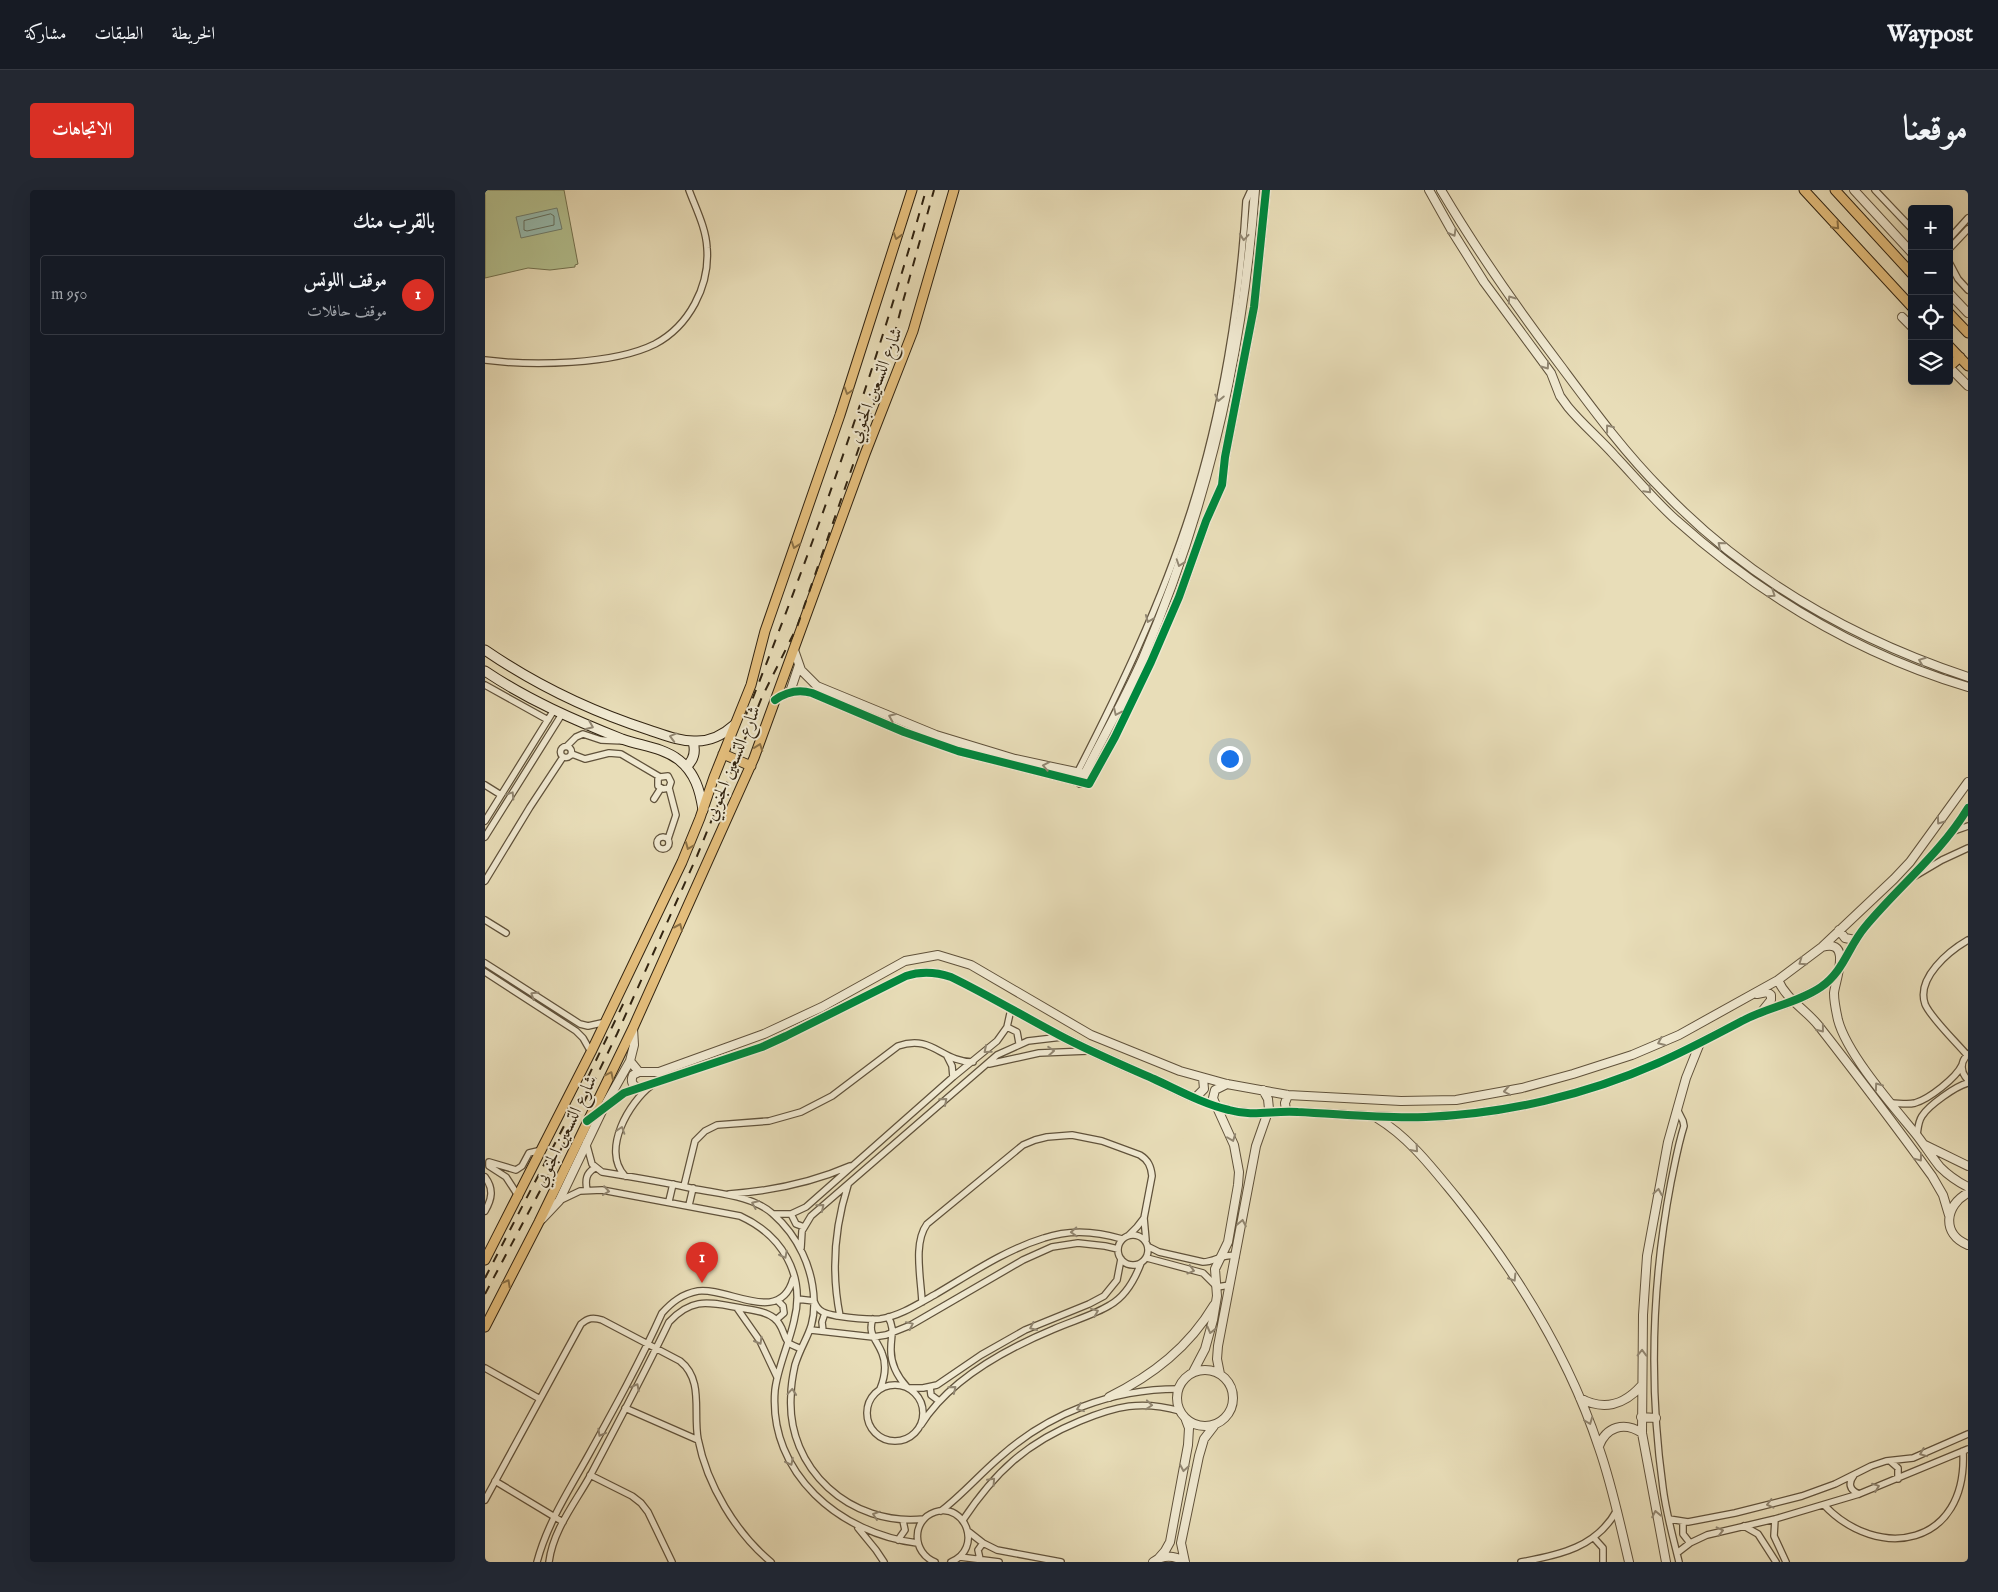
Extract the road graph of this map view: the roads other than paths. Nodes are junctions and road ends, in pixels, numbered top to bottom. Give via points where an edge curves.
1 (689, 190) edge
2 (912, 190) edge
3 (1253, 190) edge
4 (1266, 190) edge
5 (1429, 190) edge
6 (1441, 190) edge
7 (1804, 190) edge
8 (1835, 190) edge
9 (1854, 190) edge
10 (1875, 190) edge
11 (953, 191) edge
12 (1968, 218) edge
13 (1908, 225) edge
14 (1968, 229) edge
15 (1953, 235) edge
16 (1953, 244) edge
17 (1909, 250) edge
18 (1908, 270) edge
19 (1953, 270) edge
20 (1968, 290) edge
21 (1951, 295) edge
22 (1908, 303) edge
23 (1968, 313) edge
24 (1902, 317) dead end
25 (1953, 318) edge
26 (1908, 324) edge
27 (1968, 333) edge
28 (1953, 350) edge
29 (1960, 357) junction
30 (485, 360) edge
31 (1953, 363) edge
32 (1968, 366) edge
33 (1953, 371) edge
34 (1573, 382) junction
35 (1557, 384) junction
36 (1968, 386) edge
37 (1595, 411) junction
38 (1582, 421) junction
39 (485, 650) edge
40 (795, 650) junction
41 (1143, 658) junction
42 (500, 660) junction
43 (1151, 662) junction
44 (799, 665) junction
45 (487, 672) edge
46 (527, 677) junction
47 (1968, 677) edge
48 (485, 685) edge
49 (1968, 687) edge
50 (790, 692) junction
51 (520, 693) junction
52 (775, 700) junction
53 (558, 712) junction
54 (548, 720) junction
55 (734, 725) junction
56 (539, 735) junction
57 (546, 740) junction
58 (627, 741) junction
59 (693, 742) junction
60 (567, 746) junction
61 (572, 754) junction
62 (723, 754) junction
63 (563, 757) junction
64 (751, 766) junction
65 (686, 767) junction
66 (1081, 773) junction
67 (1094, 776) junction
68 (660, 777) junction
69 (1077, 782) junction
70 (1968, 782) edge
71 (485, 785) edge
72 (661, 788) junction
73 (669, 788) junction
74 (501, 795) junction
75 (654, 798) dead end
76 (1968, 808) edge
77 (703, 810) junction
78 (485, 821) edge
79 (1968, 826) edge
80 (1954, 832) junction
81 (485, 836) edge
82 (668, 839) dead end
83 (1968, 848) edge
84 (1911, 879) junction
85 (485, 881) edge
86 (485, 920) edge
87 (1839, 930) junction
88 (506, 933) dead end
89 (1855, 940) junction
90 (1968, 940) edge
91 (1822, 947) junction
92 (485, 964) edge
93 (1841, 969) junction
94 (485, 972) edge
95 (1777, 980) junction
96 (868, 982) junction
97 (874, 992) junction
98 (1748, 996) junction
99 (1791, 1000) junction
100 (1011, 1009) junction
101 (1762, 1012) junction
102 (606, 1022) junction
103 (1007, 1026) junction
104 (633, 1028) junction
105 (1062, 1037) junction
106 (1700, 1043) junction
107 (1019, 1044) junction
108 (1852, 1049) junction
109 (1092, 1051) junction
110 (591, 1052) junction
111 (1967, 1055) edge
112 (947, 1056) junction
113 (1842, 1056) junction
114 (630, 1061) junction
115 (973, 1062) junction
116 (987, 1064) junction
117 (1962, 1065) junction
118 (639, 1072) junction
119 (953, 1077) junction
120 (1203, 1078) junction
121 (1968, 1082) edge
122 (654, 1084) junction
123 (1227, 1084) junction
124 (640, 1088) junction
125 (1263, 1090) junction
126 (1289, 1094) junction
127 (1196, 1097) junction
128 (1891, 1103) junction
129 (921, 1105) junction
130 (1216, 1106) junction
131 (604, 1107) junction
132 (1677, 1109) junction
133 (1286, 1112) junction
134 (929, 1114) junction
135 (1268, 1114) junction
136 (1377, 1118) junction
137 (586, 1123) junction
138 (1917, 1135) junction
139 (1922, 1143) junction
140 (587, 1144) junction
141 (543, 1150) junction
142 (487, 1161) edge
143 (857, 1163) junction
144 (1968, 1166) edge
145 (595, 1168) junction
146 (625, 1176) junction
147 (485, 1177) edge
148 (1953, 1178) junction
149 (673, 1184) junction
150 (849, 1184) junction
151 (684, 1186) junction
152 (1968, 1187) edge
153 (693, 1188) junction
154 (1940, 1188) junction
155 (587, 1190) junction
156 (1968, 1192) edge
157 (724, 1194) junction
158 (519, 1196) junction
159 (559, 1201) junction
160 (669, 1201) junction
161 (689, 1205) junction
162 (485, 1211) edge
163 (773, 1214) junction
164 (791, 1214) junction
165 (1949, 1215) junction
166 (1144, 1218) junction
167 (539, 1222) junction
168 (803, 1227) junction
169 (1129, 1235) junction
170 (1122, 1239) junction
171 (1146, 1240) junction
172 (1968, 1245) edge
173 (1149, 1247) junction
174 (801, 1248) junction
175 (1118, 1249) junction
176 (1221, 1256) junction
177 (1235, 1256) junction
178 (1147, 1258) junction
179 (485, 1260) edge
180 (1121, 1260) junction
181 (1141, 1263) junction
182 (794, 1277) junction
183 (1230, 1284) junction
184 (1217, 1286) junction
185 (797, 1299) junction
186 (778, 1301) junction
187 (815, 1301) junction
188 (1216, 1301) junction
189 (922, 1302) junction
190 (737, 1308) junction
191 (825, 1313) junction
192 (840, 1316) junction
193 (888, 1317) junction
194 (873, 1319) junction
195 (776, 1320) junction
196 (485, 1326) edge
197 (811, 1330) junction
198 (823, 1331) junction
199 (893, 1333) junction
200 (873, 1337) junction
201 (788, 1342) junction
202 (648, 1344) junction
203 (656, 1348) junction
204 (801, 1350) junction
205 (485, 1368) edge
206 (1193, 1372) junction
207 (1220, 1374) junction
208 (777, 1377) junction
209 (1641, 1386) junction
210 (907, 1387) junction
211 (930, 1387) junction
212 (880, 1389) junction
213 (1178, 1389) junction
214 (1109, 1397) junction
215 (1580, 1398) junction
216 (540, 1399) junction
217 (619, 1400) junction
218 (939, 1401) junction
219 (615, 1407) junction
220 (625, 1408) junction
221 (1179, 1411) junction
222 (1641, 1418) junction
223 (1656, 1418) junction
224 (1186, 1420) junction
225 (1215, 1425) junction
226 (921, 1426) junction
227 (1642, 1433) junction
228 (1968, 1434) edge
229 (698, 1440) junction
230 (1599, 1446) junction
231 (1966, 1450) edge
232 (1890, 1461) junction
233 (1855, 1474) junction
234 (590, 1475) junction
235 (1899, 1479) junction
236 (495, 1481) junction
237 (1859, 1494) junction
238 (485, 1500) edge
239 (1824, 1505) junction
240 (1617, 1510) junction
241 (941, 1511) junction
242 (555, 1517) junction
243 (1951, 1518) dead end
244 (924, 1519) junction
245 (1669, 1519) junction
246 (1775, 1519) junction
247 (963, 1520) junction
248 (903, 1521) junction
249 (563, 1522) junction
250 (1683, 1522) junction
251 (855, 1524) junction
252 (1744, 1526) junction
253 (969, 1532) junction
254 (1850, 1533) dead end
255 (1594, 1538) junction
256 (898, 1540) junction
257 (917, 1543) junction
258 (983, 1543) junction
259 (1690, 1543) junction
260 (1677, 1553) junction
261 (960, 1557) junction
262 (979, 1558) junction
263 (926, 1560) edge
264 (1156, 1560) edge
265 (537, 1562) edge
266 (549, 1562) edge
267 (673, 1562) edge
268 (771, 1562) edge
269 (883, 1562) edge
270 (935, 1562) edge
271 (951, 1562) edge
272 (999, 1562) edge
273 (1061, 1562) edge
274 (1185, 1562) edge
275 (1521, 1562) edge
276 (1603, 1562) edge
277 (1629, 1562) edge
278 (1666, 1562) edge
279 (1679, 1562) edge
280 (1776, 1562) edge
281 (1786, 1562) edge

1 - 30 street via 706,239 707,270 697,300 672,332 645,348 604,357 539,363
2 -> 55 main road, شارع التسعين الجنوبي via 834,432 765,630 751,685
3 -> 41 street via 1238,335 1215,445 1180,564
3 -> 66 street via 1246,201 1238,289 1225,370 1191,509 1132,659
4 - 43 street via 1254,308 1222,485
5 -> 35 street via 1472,263
34 -> 6 street via 1505,290
7 -> 22 main road
8 - 18 main road
9 - 17 street
10 - 13 street
11 - 40 main road, شارع التسعين الجنوبي via 913,332 868,446
12 - 15 street
14 - 16 street
19 - 20 street
21 - 23 street
24 - 26 street
25 - 27 main road
28 - 29 main road
29 - 31 main road
29 - 32 main road
33 - 36 street
34 - 35 street via 1566,380
34 - 37 street
35 - 38 street via 1564,402
37 - 38 street via 1592,417
47 -> 37 street via 1918,660 1846,628 1735,557 1663,491
38 -> 49 street via 1673,517 1731,566 1857,645
39 - 42 main road
40 - 44 street
40 - 52 main road, شارع التسعين الجنوبي
41 - 43 street
41 -> 66 street via 1112,724
42 - 45 main road via 499,671 494,674
42 - 46 main road
43 - 67 street
44 - 50 street
66 -> 44 street via 1015,759 908,724 817,686
45 - 51 main road
46 - 51 main road via 519,683
59 -> 46 main road via 614,718
48 - 54 street
50 - 52 street
50 - 69 street via 812,693 958,752
51 - 53 main road
64 -> 52 main road, شارع التسعين الجنوبي
53 - 54 street
53 - 57 street
53 -> 58 main road
54 - 56 street
55 - 59 main road via 713,739
55 - 62 main road, شارع التسعين الجنوبي
56 - 57 street
56 - 74 street
81 -> 57 street
58 - 60 street via 603,741 583,734
58 - 65 main road via 664,752
59 - 65 main road via 694,754
60 - 61 street
60 - 63 street via 561,750
61 - 63 street
61 - 68 street via 585,759 609,753 621,754
62 - 64 main road
62 - 77 main road, شارع التسعين الجنوبي
63 - 85 street
104 -> 64 main road, شارع التسعين الجنوبي
65 - 77 main road via 699,788
66 - 67 street
66 - 69 street
67 - 69 street via 1089,784
68 - 72 street via 657,783
68 - 73 street via 666,775 670,778
70 -> 87 street via 1910,862
71 - 74 street
72 - 73 street
72 - 75 street
73 - 82 street via 676,815
74 - 78 street
76 - 80 street
77 -> 102 main road, شارع التسعين الجنوبي via 682,862
79 - 80 street
80 - 84 street
83 - 84 street
84 - 89 street
86 - 88 street
87 - 89 street via 1845,938
87 - 91 street
89 - 93 street
90 - 111 street via 1940,963 1926,982 1923,993 1927,1008
91 - 93 street via 1832,946 1838,950
91 -> 95 street
102 -> 92 street via 588,1026 580,1024
93 - 99 street via 1810,993
93 - 108 street via 1834,993 1835,1005 1838,1021
94 - 110 street via 577,1031
95 - 98 street
95 - 99 street
96 - 97 street
96 - 118 street via 822,1008 764,1034 659,1072
96 - 120 street via 911,959 933,955 950,957 971,964 1091,1035
97 - 100 street via 911,974 938,973
97 - 122 street via 770,1043
98 - 101 street via 1769,993 1771,1000
98 -> 126 street via 1679,1035 1632,1055 1522,1088 1447,1100 1401,1101
99 - 101 street
99 -> 113 street via 1815,1021
100 - 103 street
100 - 105 street
101 - 106 street
102 - 110 main road, شارع التسعين الجنوبي
103 - 107 street via 1017,1032
103 -> 115 street via 997,1041
104 - 114 street via 634,1045
137 -> 104 main road, شارع التسعين الجنوبي
105 - 107 street via 1039,1038
105 - 109 street
106 - 132 street
106 - 136 street via 1655,1064 1589,1088 1533,1102 1475,1113
107 - 116 street
108 - 113 street
128 -> 108 street
116 -> 109 street via 1039,1053
109 - 127 street
110 - 141 main road, شارع التسعين الجنوبي
111 - 117 street
112 - 115 street
112 - 119 street
112 - 151 street via 932,1046 906,1043 890,1051 832,1096 801,1112 769,1121 711,1127 695,1141
113 -> 154 street
114 - 118 street
114 - 131 street
115 - 119 street
134 -> 116 street
117 - 121 street
117 - 128 street via 1951,1079 1922,1100 1911,1104
118 - 124 street via 633,1075 632,1082
119 - 129 street
120 - 123 street
120 - 127 street via 1203,1089
121 - 138 street via 1924,1114
122 - 124 street
146 -> 122 street via 617,1165 615,1149 631,1106
123 - 125 street
123 - 130 street via 1215,1090
124 - 131 street via 624,1093
125 - 126 street
125 - 135 street via 1269,1104
126 - 133 street
127 - 130 street
128 - 138 street
129 - 134 street
129 - 143 street
130 - 135 street via 1239,1113
130 -> 176 street via 1234,1145 1239,1172 1228,1242
131 - 137 street
131 - 140 street
209 -> 132 street via 1647,1256 1664,1160
132 - 223 street via 1683,1126 1658,1271
133 - 135 street
133 - 136 street
134 - 150 street
177 -> 135 street via 1256,1146
136 -> 215 street via 1419,1153 1497,1251 1556,1346
137 - 140 street
137 - 167 main road, شارع التسعين الجنوبي
138 - 139 street
139 - 144 street
139 - 148 street
140 - 145 street via 589,1159
140 - 159 street
141 - 142 street via 529,1153 516,1170
141 - 158 main road, شارع التسعين الجنوبي
142 - 158 street via 489,1166 507,1177
143 - 157 street via 785,1187
143 - 164 street via 806,1208
145 - 146 street
145 - 155 street via 585,1179
146 - 149 street
147 - 162 street via 492,1195
148 - 152 street
148 - 154 street via 1947,1186
149 - 151 street
149 - 160 street
168 -> 150 street via 811,1216
150 - 192 street via 839,1216 835,1249 835,1283
151 - 153 street
153 - 157 street
153 - 161 street
154 - 165 street
155 - 159 street
155 -> 160 street
156 - 165 street via 1959,1197
163 -> 157 street via 761,1206
158 - 179 main road, شارع التسعين الجنوبي
159 - 167 street
160 - 161 street
161 -> 182 street via 741,1216 757,1224 781,1248
163 - 164 street
163 - 174 street
164 - 168 street via 796,1224
165 - 172 street via 1954,1234
166 - 169 street
166 - 171 street
166 - 189 street via 1151,1170 1146,1158 1102,1141 1072,1135 1035,1140 1023,1145 923,1230 919,1242
196 -> 167 main road, شارع التسعين الجنوبي
168 - 174 street
169 - 170 street
169 - 171 street
170 - 175 street
170 -> 189 street via 1084,1232 1046,1237 1000,1257
171 - 173 street
173 - 176 street via 1203,1262
173 - 178 street
174 - 187 street via 812,1278
175 - 180 street
199 -> 175 street via 1051,1247 1085,1244
176 - 177 street
176 - 184 street via 1215,1269
177 - 183 street
178 - 181 street
178 -> 184 street via 1203,1273
180 - 181 street via 1131,1265
180 -> 211 street via 1117,1280 1103,1296 1025,1330 981,1355 945,1381
218 -> 181 street via 1005,1352 1110,1306 1126,1291
182 - 185 street
182 - 186 street via 786,1295
183 - 184 street
183 - 207 street via 1217,1346
184 - 188 street
185 - 187 street
185 - 201 street
186 - 195 street via 784,1313
186 - 202 street via 761,1302 711,1291 689,1293 678,1298 662,1313
187 - 191 street
187 - 197 street
188 -> 206 street via 1205,1349
188 - 214 street via 1176,1353
189 - 193 street
190 - 195 street via 765,1313
190 - 203 street via 712,1302 688,1306 669,1322
190 -> 208 street
191 - 192 street
191 - 198 street
192 - 194 street
193 - 194 street
193 - 199 street
194 - 200 street
195 - 201 street
197 - 198 street
197 - 204 street
198 - 200 street
199 - 200 street
199 - 210 street via 893,1364
200 - 212 street via 884,1360 885,1375
201 - 204 street
201 - 208 street
202 - 203 street
202 - 216 street via 602,1320 587,1319 581,1324
202 - 217 street
220 -> 203 street
203 - 229 street via 680,1360 695,1381
248 -> 204 street via 871,1514 847,1502 822,1482 804,1456 791,1410 795,1366
205 - 216 street
206 - 207 street via 1204,1370
206 - 213 street
207 - 225 street via 1231,1387 1233,1404 1228,1415
208 -> 251 street via 776,1421 788,1459 815,1496
209 - 215 street via 1628,1399 1612,1405 1595,1404
209 - 222 street
210 - 211 street
210 - 212 street via 893,1385
210 - 226 street via 915,1392 922,1404
211 - 218 street via 933,1397
212 - 226 street via 868,1408 869,1423 878,1435 899,1441 912,1436
213 - 214 street via 1139,1391
213 - 221 street
214 -> 241 street via 1067,1413 1025,1436
215 -> 230 street
216 - 236 street
217 - 219 street
217 - 220 street via 625,1400
218 - 226 street
219 - 220 street via 617,1412
219 -> 242 street
220 - 229 street
220 - 234 street
221 - 224 street
247 -> 221 street via 979,1496 1006,1467 1053,1432 1125,1406 1153,1405
222 - 223 street
222 - 227 street
223 - 245 street via 1662,1487
224 - 225 street via 1203,1427
224 -> 264 street via 1188,1445 1170,1542
225 - 274 street via 1203,1439 1199,1456 1181,1542
227 - 230 street via 1628,1426 1613,1428 1601,1439
278 -> 227 street
228 -> 232 street via 1913,1458
229 - 268 street via 724,1503 749,1541
230 - 240 street
231 - 235 street
231 - 243 street via 1963,1489
232 - 233 street
232 - 235 street via 1898,1468
233 - 237 street via 1850,1487
233 -> 250 street via 1795,1498
234 - 249 street
234 - 267 street via 641,1503
237 -> 235 street
236 - 238 street
236 - 242 street
237 - 239 street
239 - 246 street
239 - 254 street
240 - 255 street
240 - 277 street
241 - 244 street
241 - 247 street
242 - 249 street
242 - 265 street
244 - 248 street
244 - 257 street via 917,1530
245 - 250 street
245 - 260 street
246 - 252 street
246 - 281 street via 1775,1536
247 - 253 street
248 - 256 street via 905,1530
249 - 266 street
250 - 259 street via 1683,1534
251 - 256 street
251 - 269 street
259 -> 252 street via 1714,1532
252 - 280 street via 1758,1534
253 - 258 street
253 - 261 street via 968,1546
255 - 275 street via 1560,1554
255 - 276 street via 1603,1548
256 - 257 street
257 - 263 street
258 - 262 street
258 - 273 street via 997,1550
259 - 260 street
260 - 279 street
261 - 262 street
261 - 271 street
262 - 272 street
263 - 270 street
264 - 274 street via 1169,1556

